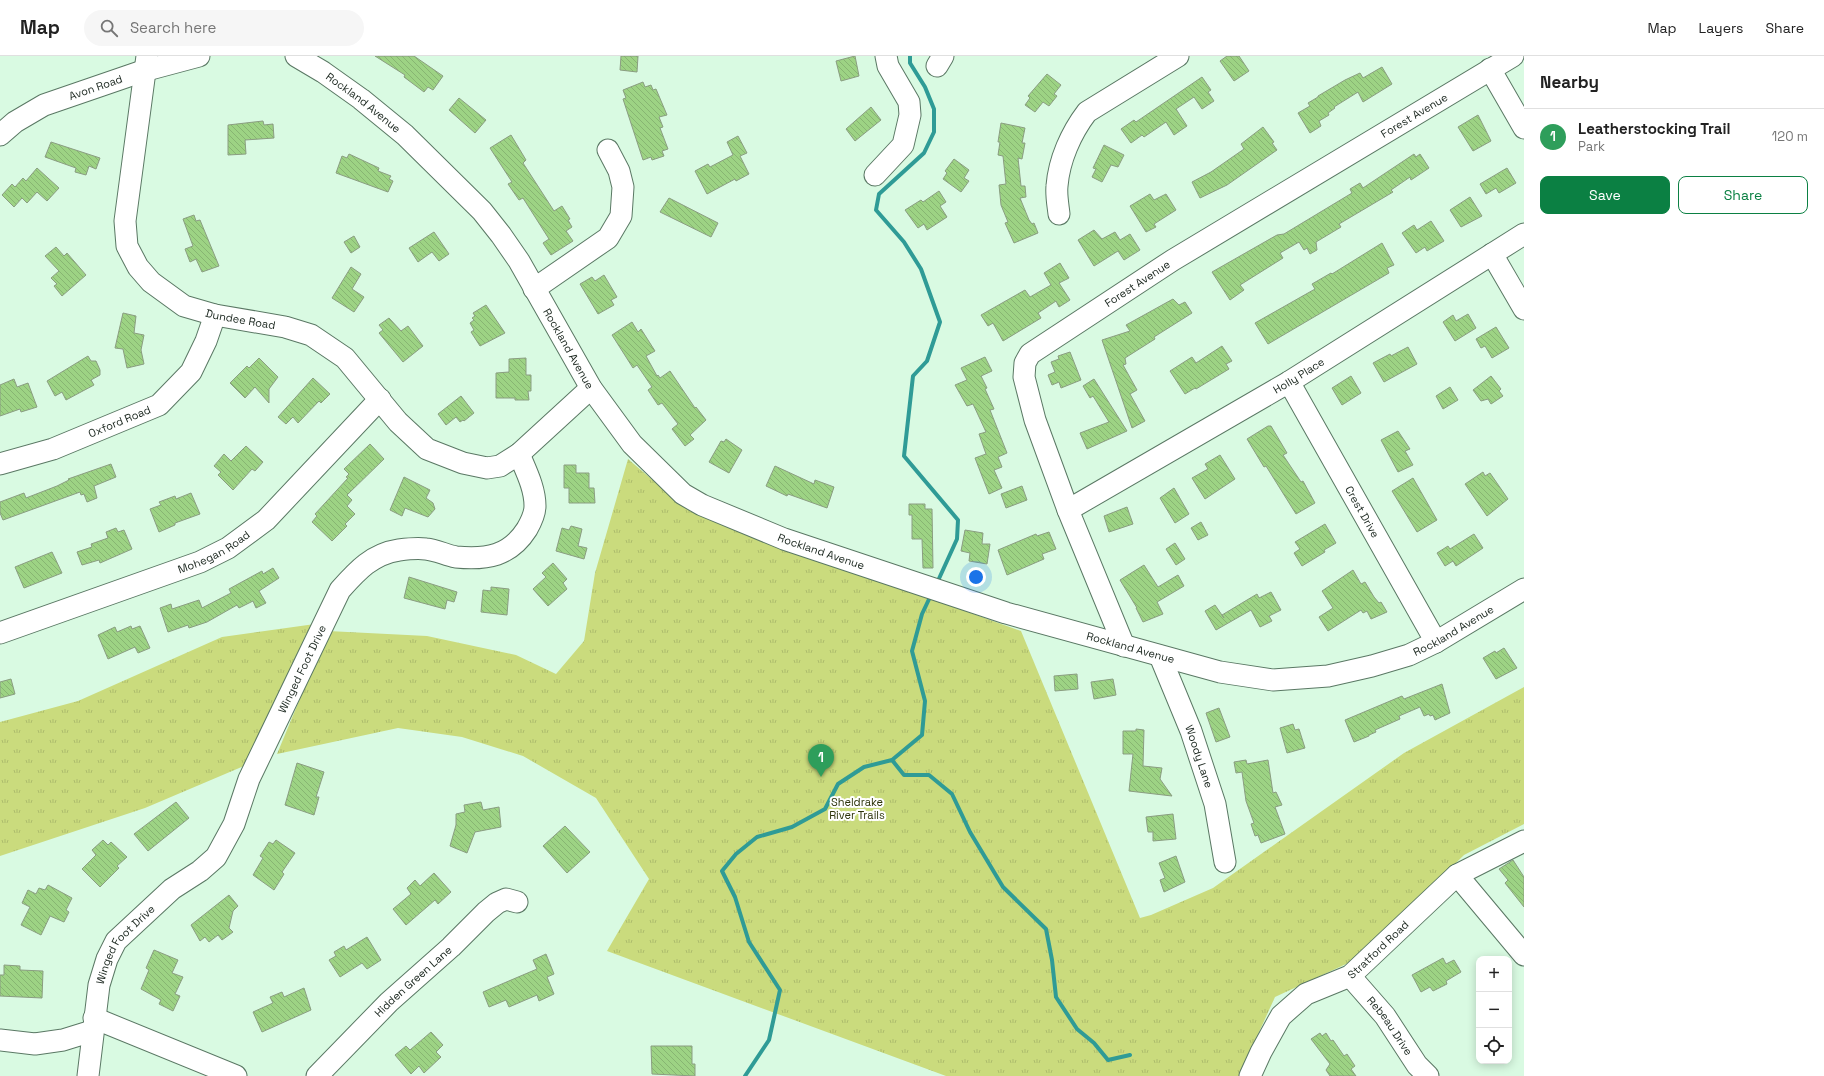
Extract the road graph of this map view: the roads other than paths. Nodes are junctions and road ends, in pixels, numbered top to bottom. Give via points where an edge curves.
1 (199, 56) edge
2 (296, 56) edge
3 (886, 56) edge
4 (1178, 56) edge
5 (1513, 56) edge
6 (145, 64) edge
7 (328, 64) edge
8 (1490, 69) junction
9 (1524, 128) edge
10 (0, 135) edge
11 (608, 150) dead end
12 (875, 175) dead end
13 (1059, 214) dead end
14 (1524, 234) edge
15 (1492, 254) junction
16 (534, 289) junction
17 (1524, 309) edge
18 (215, 315) junction
19 (1289, 382) junction
20 (591, 388) junction
21 (380, 399) junction
22 (519, 454) junction
23 (0, 464) edge
24 (1068, 510) junction
25 (1524, 589) edge
26 (0, 633) edge
27 (1436, 642) junction
28 (1124, 646) junction
29 (1160, 656) junction
30 (1524, 841) edge
31 (1225, 862) dead end
32 (1457, 875) junction
33 (517, 902) dead end
34 (1524, 954) edge
35 (1350, 976) junction
36 (93, 1024) junction
37 (0, 1040) edge
38 (1251, 1074) edge
39 (88, 1076) edge
40 (236, 1076) edge
41 (317, 1076) edge
42 (1428, 1076) edge

1 - 6 street, Avon Road
2 - 7 street, Rockland Avenue
3 - 12 street via 888,66 909,102 910,115 903,145
4 - 13 street via 1088,112 1072,136 1060,166 1057,187
5 - 8 street, Forest Avenue
6 - 10 street, Avon Road via 44,105 15,122
6 - 18 street, Dundee Road via 124,221 127,246 138,268 151,282 184,306
7 - 16 street, Rockland Avenue via 361,99 448,176 482,211 502,235
8 - 9 street
8 - 24 street, Forest Avenue via 1173,260 1030,354 1024,377 1035,420
11 - 16 street via 619,171 623,187 621,216 608,238
14 - 15 street, Holly Place
15 - 17 street
15 - 19 street, Holly Place
16 - 20 street, Rockland Avenue
18 - 21 street, Dundee Road via 285,327 311,335 345,358
18 - 23 street, Oxford Road via 191,372 159,405 53,449
19 - 24 street, Holly Place
19 - 27 street, Crest Drive
20 - 22 street
20 - 28 street, Rockland Avenue via 632,444 683,494 702,505 784,539 1006,613
21 - 22 street, Dundee Road via 398,422 427,449 463,463 487,468 500,466
21 - 26 street, Mohegan Road via 266,520 228,548 200,562
22 - 36 street, Winged Foot Drive via 534,493 535,508 532,520 510,549 494,556 456,557 427,549 398,550 373,558 340,590 249,779 234,824 216,856 200,871 172,889 116,941 107,958 99,985
24 - 28 street, Forest Avenue
25 - 27 street, Rockland Avenue
27 - 29 street, Rockland Avenue via 1409,655 1372,666 1328,676 1273,680 1220,672
28 - 29 street, Rockland Avenue
29 - 31 street, Woody Lane via 1191,731 1215,804
30 - 32 street, Stratford Road
32 - 34 street
32 - 35 street, Stratford Road
33 - 41 street, Hidden Green Lane via 506,900 497,903 486,912 384,1007
35 - 38 street, Stratford Road via 1306,994 1281,1016
35 - 42 street, Rebeau Drive via 1386,1016 1417,1064
36 - 37 street via 64,1040 35,1044
36 - 39 street, Winged Foot Drive
36 - 40 street

